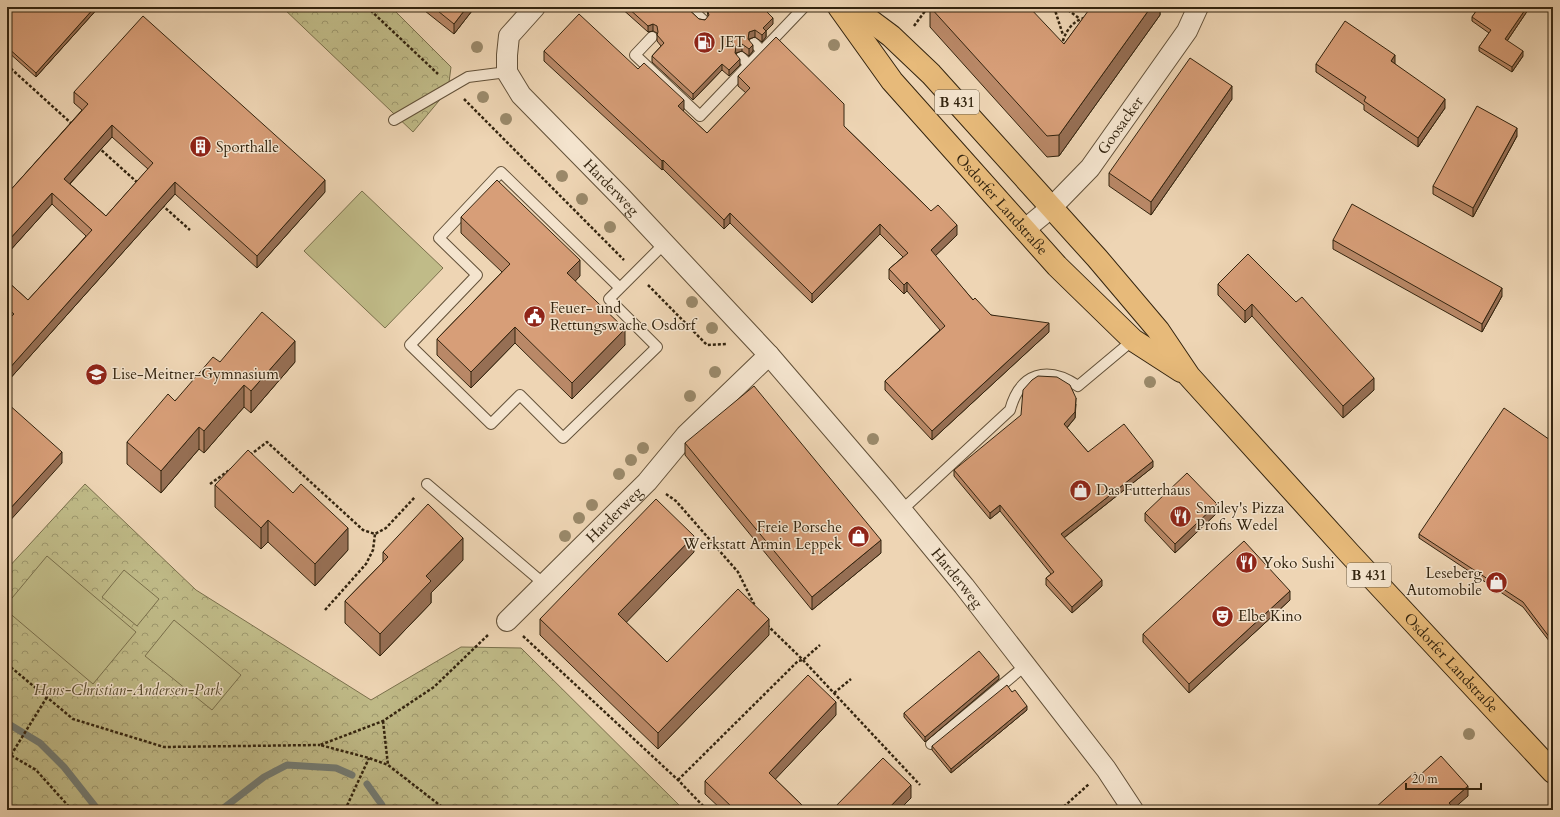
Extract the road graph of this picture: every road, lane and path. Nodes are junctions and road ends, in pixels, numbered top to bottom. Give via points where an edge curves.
1 (367, 7) edge
2 (535, 7) edge
3 (689, 7) edge
4 (804, 7) edge
5 (839, 7) edge
6 (852, 7) edge
7 (928, 7) edge
8 (1054, 7) edge
9 (1064, 7) edge
10 (1198, 7) edge
11 (1092, 17) edge
12 (1080, 19) junction
13 (703, 20) edge
14 (914, 27) dead end
15 (764, 33) edge
16 (1063, 35) junction
17 (652, 37) dead end
18 (772, 40) junction
19 (754, 43) dead end
20 (1061, 48) edge
21 (762, 51) junction
22 (741, 57) dead end
23 (7, 65) edge
24 (749, 65) junction
25 (508, 72) junction
26 (451, 87) junction
27 (394, 120) dead end
28 (78, 129) edge
29 (95, 145) edge
30 (142, 188) edge
31 (160, 204) edge
32 (1052, 207) junction
33 (190, 230) dead end
34 (1024, 230) junction
35 (664, 244) junction
36 (635, 272) junction
37 (620, 288) junction
38 (1133, 340) junction
39 (763, 349) junction
40 (1189, 376) junction
41 (248, 456) edge
42 (236, 466) edge
43 (646, 482) junction
44 (210, 484) dead end
45 (427, 484) joint
46 (902, 510) junction
47 (375, 534) junction
48 (543, 583) junction
49 (325, 610) dead end
50 (758, 613) edge
51 (762, 620) edge
52 (507, 621) junction
53 (820, 645) dead end
54 (803, 660) junction
55 (7, 664) edge
56 (1026, 665) junction
57 (851, 679) dead end
58 (834, 693) junction
59 (47, 697) junction
60 (383, 721) junction
61 (931, 744) dead end
62 (320, 745) junction
63 (7, 753) edge
64 (11, 755) junction
65 (369, 758) junction
66 (388, 765) junction
67 (1106, 769) junction
68 (1553, 772) edge
69 (678, 780) junction
70 (920, 785) dead end
71 (72, 810) edge
72 (345, 810) edge
73 (446, 810) edge
74 (708, 810) edge
75 (1060, 810) edge
76 (1132, 810) edge

1 - 26 path
2 - 25 street, Harderweg via 510,36
3 - 13 lane
4 - 18 lane
5 - 34 main road, Osdorfer Landstraße / B 431 via 892,81
6 - 32 main road, Osdorfer Landstraße / B 431 via 891,36 931,74
7 - 14 path
8 - 16 path
9 - 12 path
10 - 32 street, Goosacker via 1187,31 1090,168
11 - 12 path
12 - 16 path
15 - 18 lane
16 - 20 path
17 - 24 lane via 635,55 700,116
18 - 21 lane
19 - 21 lane
21 - 24 lane
22 - 24 lane
23 - 28 path
25 - 26 lane via 468,77
25 - 35 street, Harderweg via 521,95
26 - 27 lane
26 - 36 path
29 - 30 path
31 - 33 path
32 - 34 street, Goosacker
32 - 40 main road, Osdorfer Landstraße / B 431 via 1158,330
34 - 38 main road, Osdorfer Landstraße / B 431
35 - 36 lane
35 - 39 street, Harderweg
36 - 37 lane
36 - 39 path via 707,345
37 - 37 lane via 609,299 657,347 563,438 520,395 491,424 410,345 477,275 438,238 501,172
38 - 40 main road, Osdorfer Landstraße / B 431
38 - 46 lane via 1078,386 1065,377 1051,374 1036,376 1023,383 1014,395 1010,410
39 - 43 street, Harderweg
39 - 46 street, Harderweg
40 - 68 main road, Osdorfer Landstraße / B 431
41 - 47 path via 267,442 363,530
42 - 44 path
43 - 48 street, Harderweg
43 - 50 path via 676,501 738,572
45 - 47 path via 386,528
45 - 48 lane
46 - 56 street, Harderweg
47 - 49 path via 373,550 366,564
48 - 52 street, Harderweg
51 - 54 path
52 - 60 path via 489,634 434,687
52 - 69 path
53 - 54 path
54 - 58 path
54 - 69 path via 798,661
55 - 59 path
56 - 61 lane
56 - 67 street, Harderweg
57 - 58 path
58 - 70 path
59 - 62 path via 73,719 164,747
59 - 64 path
60 - 62 path
60 - 66 path
62 - 65 path
63 - 64 path
64 - 71 path via 36,770
65 - 66 path
65 - 72 path
66 - 73 path
67 - 75 path
67 - 76 street, Harderweg
69 - 74 path

